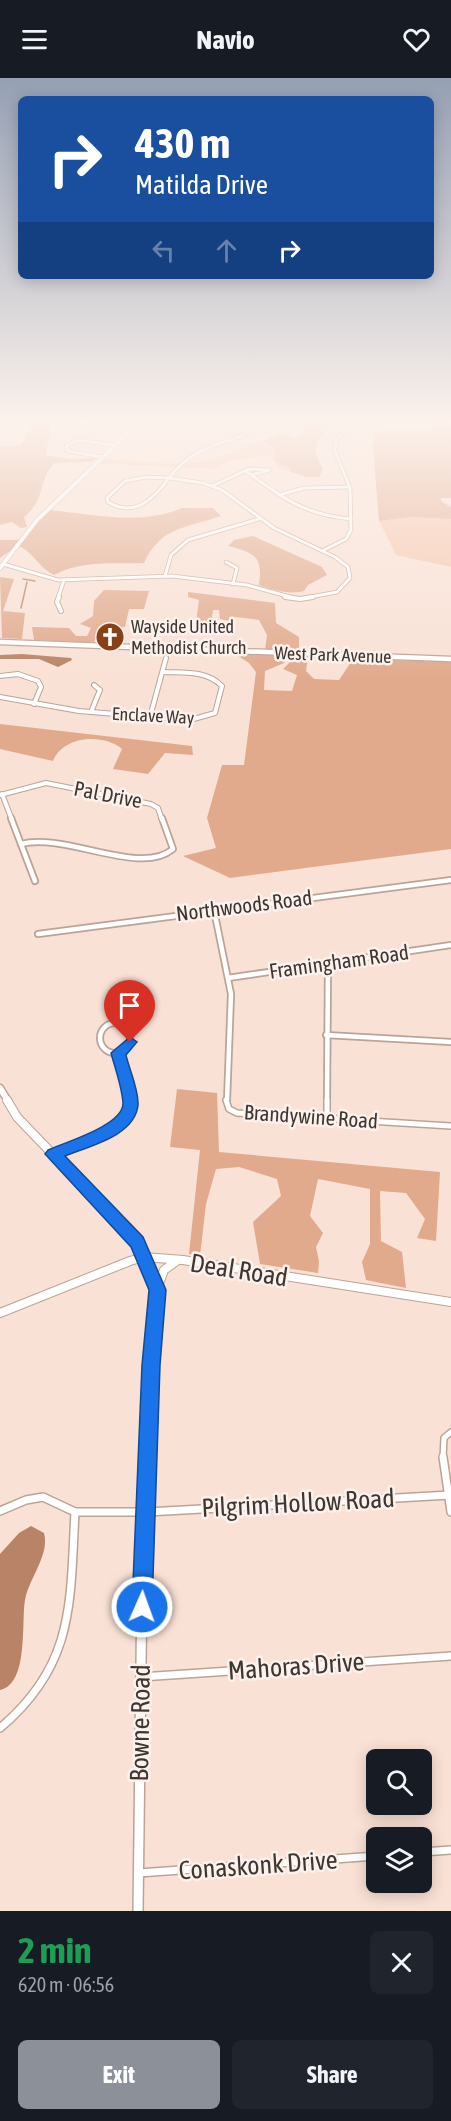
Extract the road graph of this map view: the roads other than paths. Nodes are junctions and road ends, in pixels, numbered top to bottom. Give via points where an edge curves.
1 (49, 509) edge
2 (246, 509) edge
3 (297, 509) edge
4 (351, 509) edge
5 (259, 519) junction
6 (351, 519) junction
7 (322, 551) junction
8 (226, 562) dead end
9 (2, 566) edge
10 (165, 576) junction
11 (64, 580) junction
12 (233, 584) junction
13 (60, 612) dead end
14 (0, 642) edge
15 (166, 658) dead end
16 (451, 659) edge
17 (163, 672) junction
18 (0, 676) edge
19 (94, 685) dead end
20 (0, 697) edge
21 (34, 704) junction
22 (91, 712) junction
23 (150, 717) junction
24 (1, 795) edge
25 (21, 843) junction
26 (451, 880) edge
27 (35, 881) dead end
28 (214, 910) junction
29 (38, 934) dead end
30 (451, 945) edge
31 (328, 964) junction
32 (228, 978) junction
33 (326, 1035) junction
34 (451, 1042) edge
35 (118, 1053) junction
36 (0, 1088) edge
37 (327, 1118) junction
38 (451, 1126) edge
39 (53, 1154) junction
40 (144, 1257) junction
41 (178, 1260) junction
42 (157, 1290) junction
43 (451, 1302) edge
44 (0, 1313) edge
45 (451, 1432) edge
46 (450, 1495) edge
47 (0, 1511) edge
48 (75, 1512) junction
49 (147, 1512) junction
50 (451, 1512) edge
51 (451, 1656) edge
52 (141, 1677) junction
53 (0, 1728) edge
54 (451, 1850) edge
55 (432, 1851) edge
56 (366, 1857) edge
57 (139, 1873) junction
58 (138, 1911) edge

1 - 9 street
2 - 5 street
3 - 6 street via 314,515
4 - 6 street
5 - 7 street
5 - 10 street via 188,540 171,555
6 - 7 street via 346,539
7 - 12 street via 348,567 350,578 337,592 300,598
8 - 12 street via 237,568
9 - 11 street
10 - 11 street
10 - 12 street
11 - 13 street via 57,602
14 - 16 street, West Park Avenue
15 - 17 street
17 - 23 street
17 - 23 street, Enclave Way via 213,676 222,686 215,712 200,719
18 - 21 street via 18,674 38,681 41,687
19 - 22 street via 100,690
20 - 21 street, Enclave Way
21 - 22 street, Enclave Way
22 - 23 street, Enclave Way
24 - 25 street
24 - 25 street, Pal Drive via 46,783 152,804 158,808 173,849 168,855 145,859 47,840
25 - 27 street
26 - 28 street, Northwoods Road
28 - 29 street, Northwoods Road
28 - 32 street, Brandywine Road
30 - 31 street, Framingham Road
31 - 32 street, Framingham Road
31 - 33 street
32 - 37 street, Brandywine Road via 231,994 226,1106 237,1113
33 - 34 street
33 - 37 street
35 - 35 street via 130,1042 131,1032 121,1025 111,1025 100,1032 98,1041 105,1049
35 - 39 street via 131,1104 129,1115 116,1127
36 - 39 street, Bowne Road via 11,1111
37 - 38 street, Brandywine Road
39 - 40 street, Bowne Road via 137,1242
40 - 41 street, Deal Road
40 - 42 street, Bowne Road
40 - 44 street, Deal Road
41 - 42 street via 164,1270
41 - 43 street, Deal Road
42 - 49 street, Bowne Road
45 - 46 street via 444,1438 442,1449
46 - 49 street, Pilgrim Hollow Road
46 - 50 street
47 - 48 street via 43,1497
48 - 49 street, Pilgrim Hollow Road
48 - 53 street via 68,1615 58,1656 36,1695
49 - 52 street, Bowne Road
51 - 52 street, Mahoras Drive
52 - 57 street, Bowne Road
54 - 55 street
56 - 57 street, Conaskonk Drive
57 - 58 street, Bowne Road

